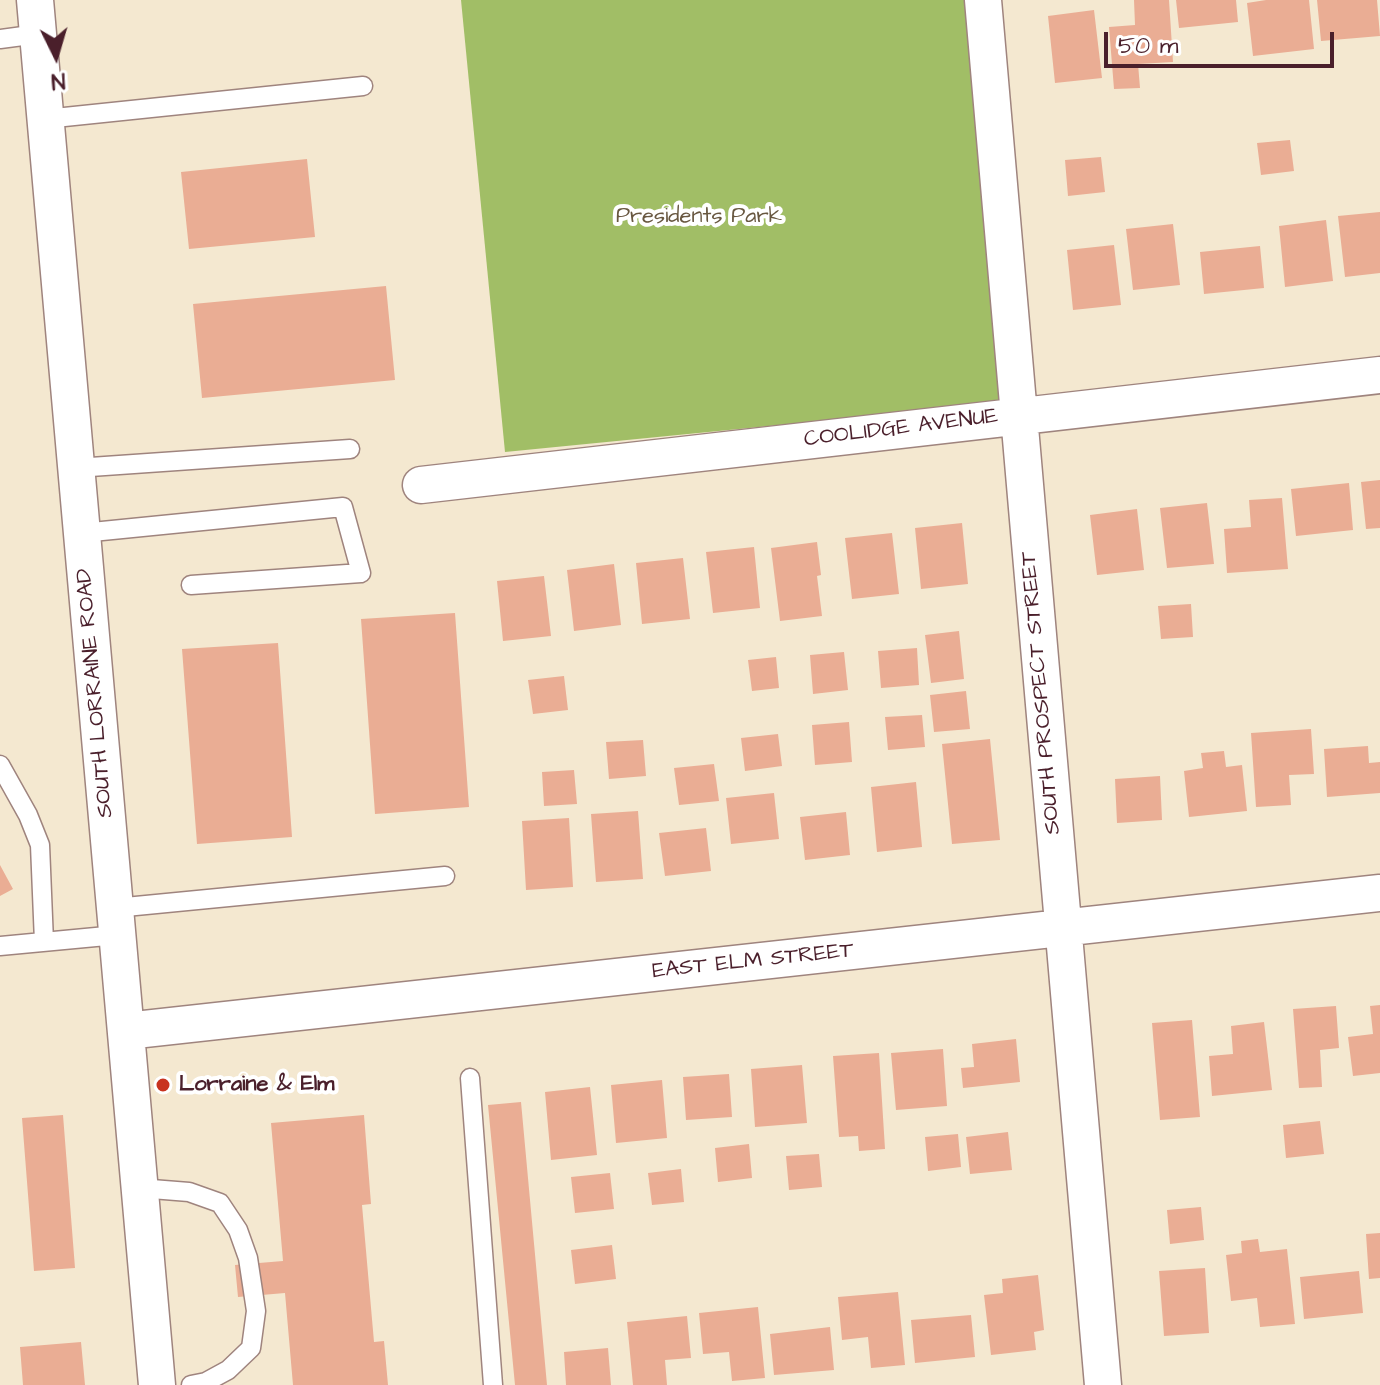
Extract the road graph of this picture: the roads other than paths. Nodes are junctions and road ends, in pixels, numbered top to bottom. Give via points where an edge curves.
1 (983, 0) edge
2 (36, 17) edge
3 (0, 39) edge
4 (363, 86) dead end
5 (45, 119) junction
6 (1380, 375) edge
7 (1018, 415) junction
8 (350, 449) dead end
9 (76, 468) junction
10 (421, 485) dead end
11 (82, 533) junction
12 (191, 585) dead end
13 (0, 765) edge
14 (445, 876) dead end
15 (1380, 893) edge
16 (116, 922) junction
17 (1063, 928) junction
18 (44, 942) junction
19 (0, 946) edge
20 (126, 1031) junction
21 (470, 1078) dead end
22 (139, 1188) junction
23 (157, 1385) edge
24 (191, 1385) edge
25 (493, 1385) edge
26 (1103, 1385) edge

1 - 7 street, SOUTH PROSPECT STREET
2 - 3 lane
2 - 5 street, SOUTH LORRAINE ROAD
4 - 5 lane
5 - 9 street, SOUTH LORRAINE ROAD
6 - 7 street, COOLIDGE AVENUE
7 - 10 street, COOLIDGE AVENUE
7 - 17 street, SOUTH PROSPECT STREET
8 - 9 lane
9 - 11 street, SOUTH LORRAINE ROAD
11 - 12 lane via 343,507 361,573
11 - 16 street, SOUTH LORRAINE ROAD
13 - 18 lane via 40,845
14 - 16 lane
15 - 17 street, EAST ELM STREET
16 - 18 lane
16 - 20 street, SOUTH LORRAINE ROAD
17 - 20 street, EAST ELM STREET
17 - 26 street, SOUTH PROSPECT STREET
18 - 19 lane
20 - 22 street, SOUTH LORRAINE ROAD
21 - 25 lane
22 - 23 street, SOUTH LORRAINE ROAD
22 - 24 lane via 189,1192 220,1203 248,1258 256,1311 251,1348 228,1370

